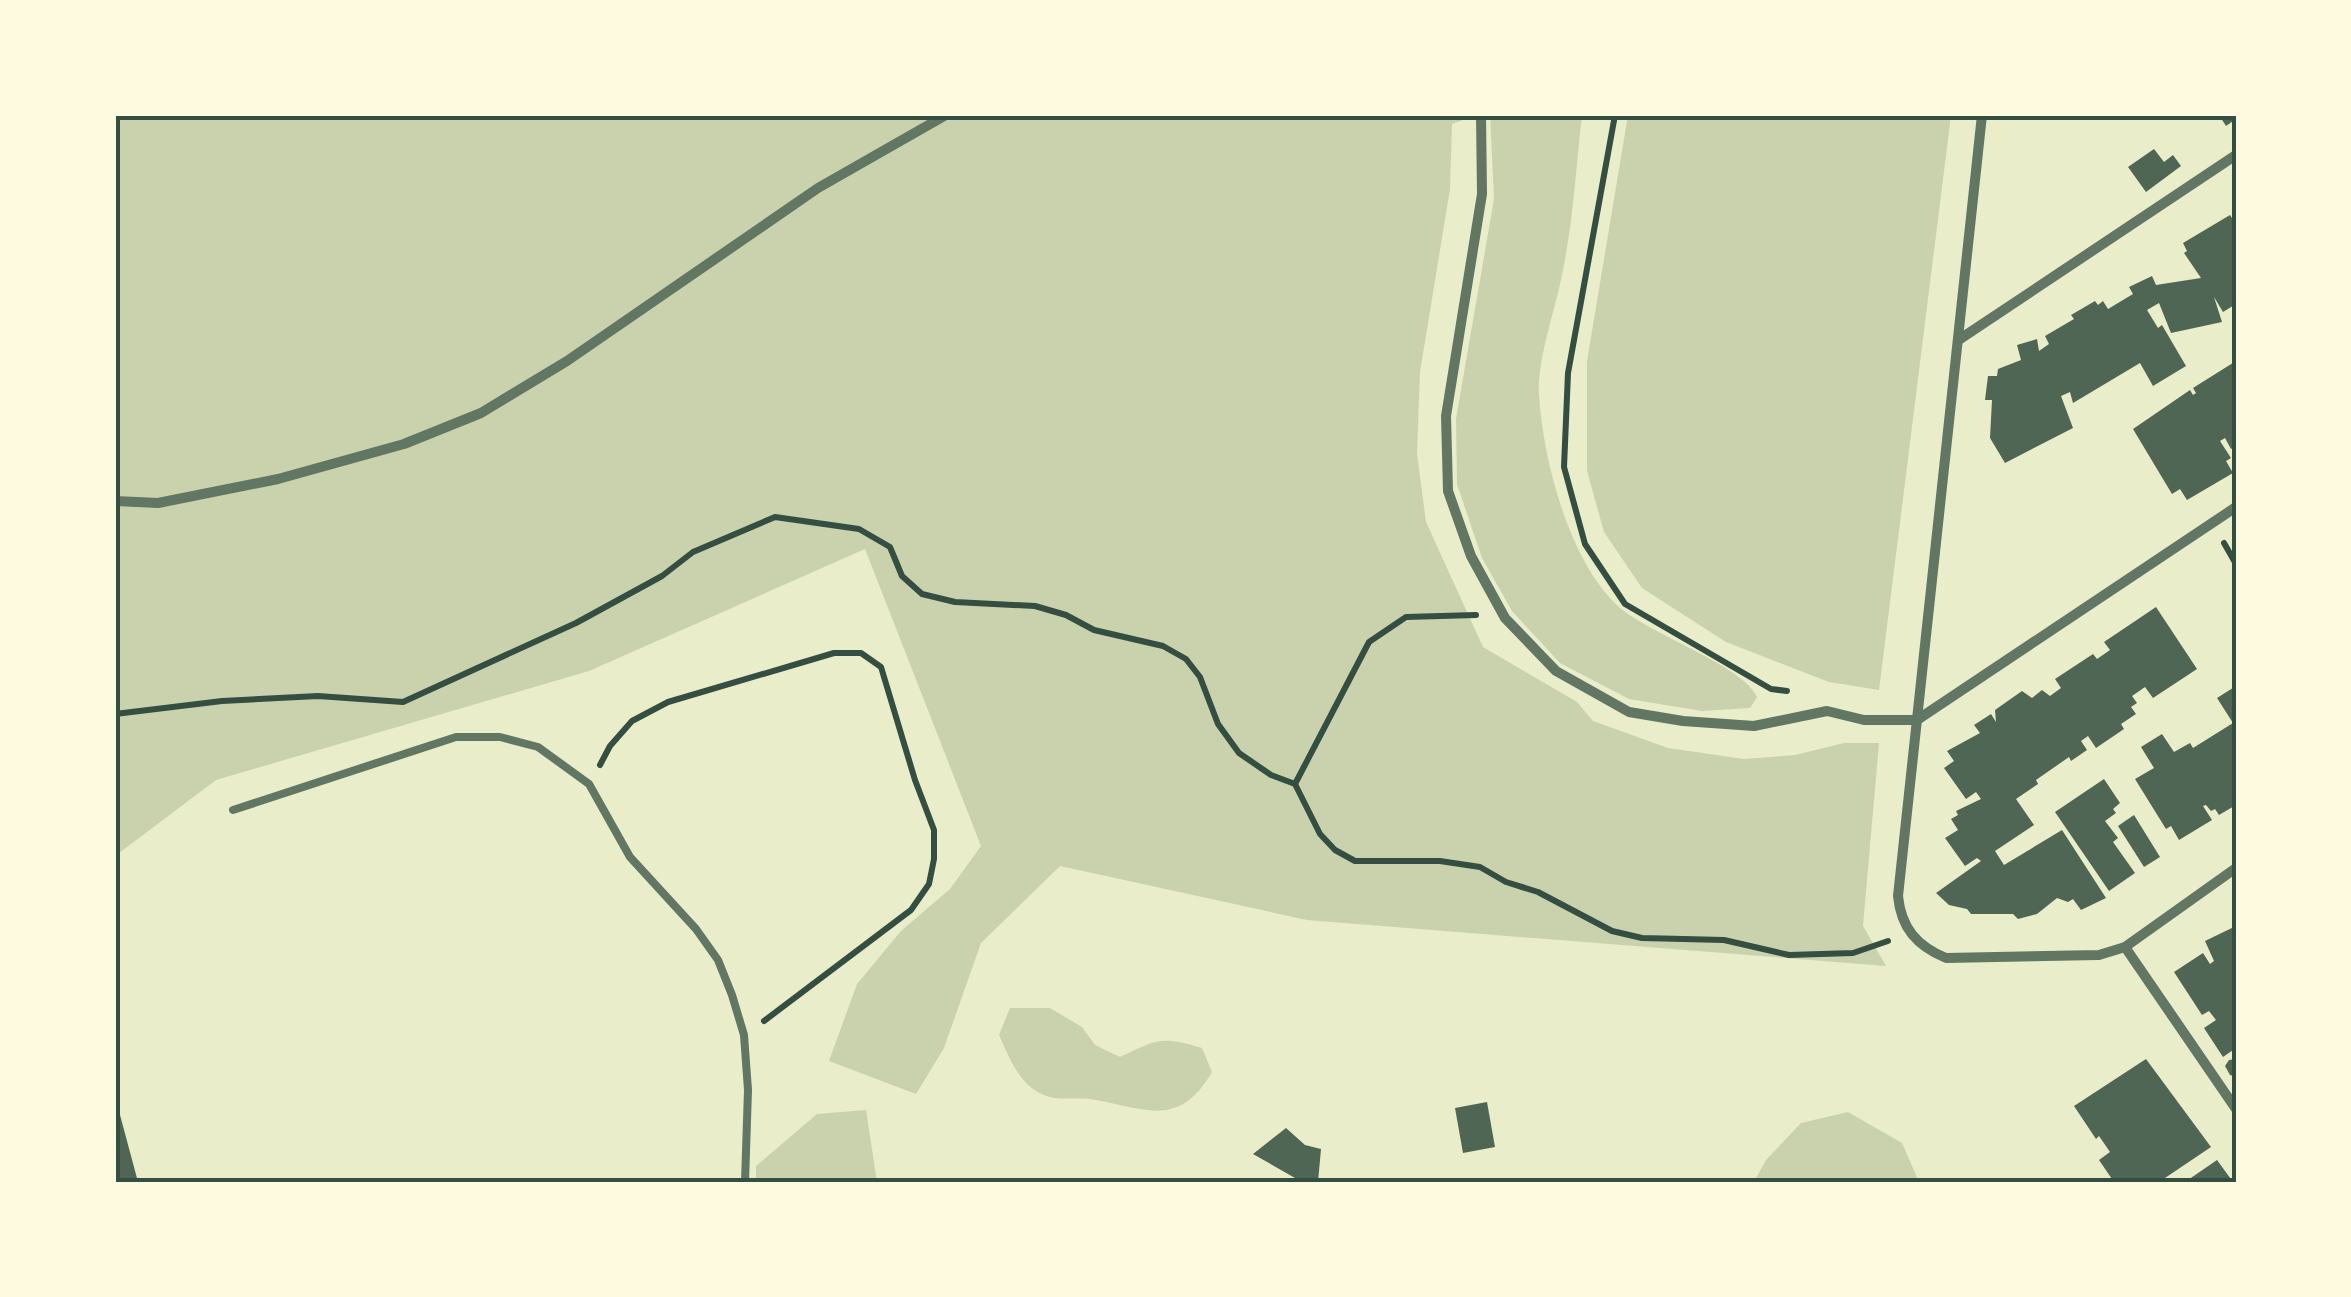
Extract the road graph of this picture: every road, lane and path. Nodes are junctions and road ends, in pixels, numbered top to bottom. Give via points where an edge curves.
1 (946, 115) edge
2 (1482, 115) edge
3 (1615, 115) edge
4 (1982, 115) edge
5 (2236, 154) edge
6 (1960, 339) junction
7 (115, 501) edge
8 (2236, 507) edge
9 (1505, 618) junction
10 (1827, 711) junction
11 (115, 714) edge
12 (1917, 720) junction
13 (589, 784) junction
14 (1295, 784) junction
15 (233, 810) dead end
16 (2236, 868) edge
17 (1908, 930) junction
18 (2125, 948) junction
19 (744, 1035) junction
20 (2236, 1109) edge
21 (745, 1182) edge

1 - 7 street via 818,188 567,362 481,412 404,444 263,482 158,503
2 - 9 street via 1482,194 1446,416 1448,492 1471,556
3 - 10 path via 1568,373 1564,467 1585,544 1625,604 1771,689 1816,696
4 - 6 street
5 - 6 street
6 - 12 street
8 - 12 street
9 - 10 street via 1556,670 1629,712 1754,726
9 - 14 path via 1406,617 1369,642
10 - 12 street via 1864,720
11 - 14 path via 318,696 403,702 576,623 693,552 775,517 860,529 890,547 902,576 922,594 1035,606 1094,630 1163,646 1200,677 1218,724 1239,753
12 - 17 street via 1898,896
13 - 15 lane via 538,747 500,736 456,737
13 - 19 lane via 630,856 718,960
13 - 19 path via 632,721 668,702 834,653 861,653 881,666 934,830 929,884 881,935
14 - 17 path via 1320,834 1355,860 1480,866 1612,931 1820,955 1882,945
16 - 18 street
17 - 18 street via 1927,950 1956,960 2100,955
18 - 20 street
19 - 21 lane

